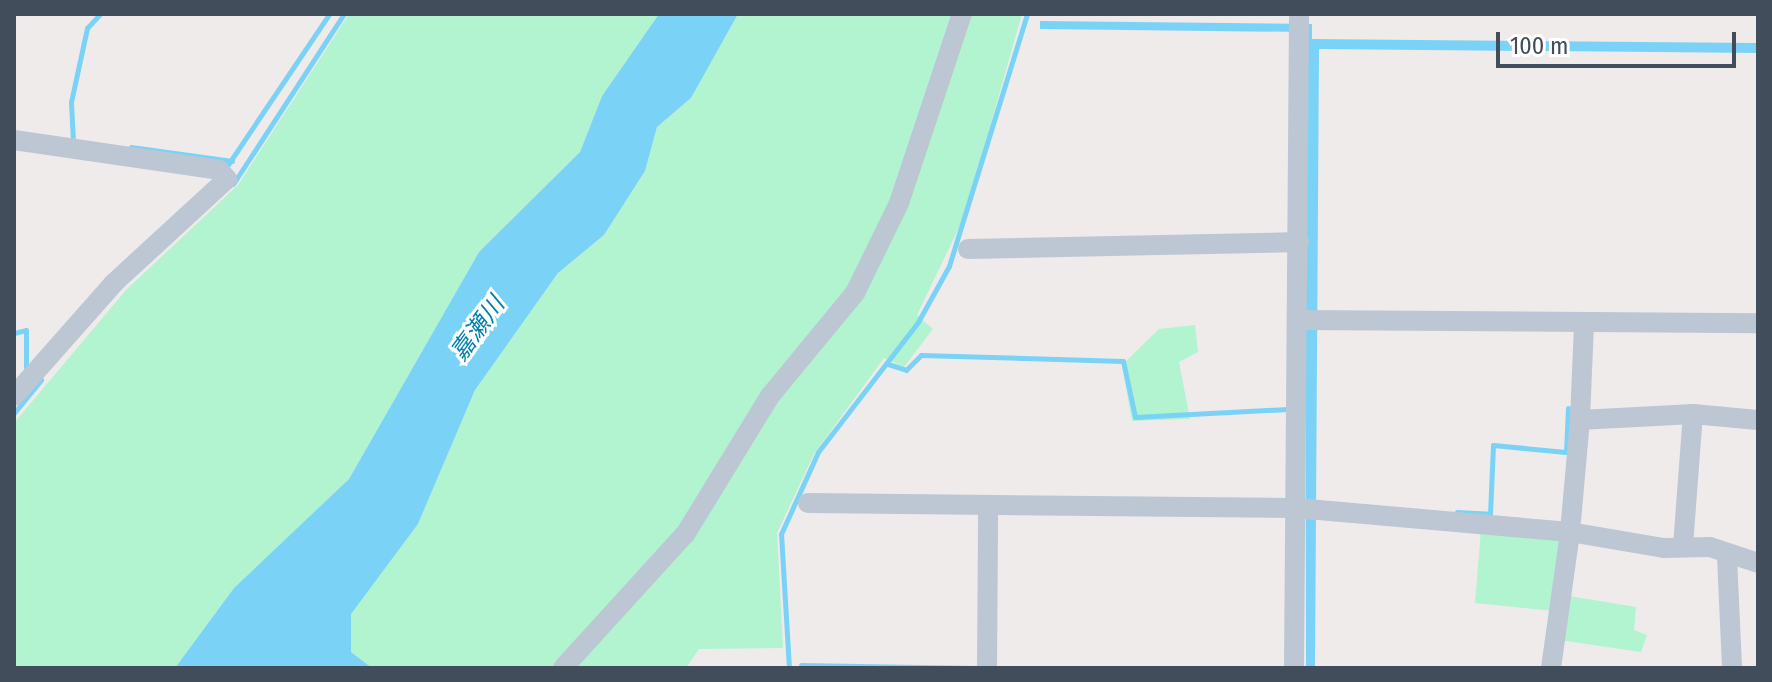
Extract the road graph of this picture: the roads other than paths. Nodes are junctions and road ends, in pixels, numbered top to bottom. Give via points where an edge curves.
1 (962, 14) edge
2 (1299, 24) edge
3 (14, 140) edge
4 (1299, 242) junction
5 (968, 249) dead end
6 (1298, 320) junction
7 (1758, 323) edge
8 (1584, 324) junction
9 (17, 388) edge
10 (1693, 414) junction
11 (1580, 420) junction
12 (1758, 420) edge
13 (808, 503) dead end
14 (988, 505) junction
15 (1306, 512) junction
16 (1570, 532) junction
17 (1683, 546) junction
18 (1727, 557) junction
19 (1758, 563) edge
20 (563, 668) edge
21 (987, 668) edge
22 (1294, 668) edge
23 (1551, 668) edge
24 (1732, 668) edge

1 - 20 street via 894,216 855,293 770,396 686,533
2 - 4 street
3 - 9 street via 223,174
4 - 5 street
4 - 6 street
6 - 8 street
6 - 15 street
7 - 8 street
8 - 11 street
10 - 11 street
10 - 12 street
10 - 17 street
11 - 16 street
13 - 14 street
14 - 15 street
14 - 21 street
15 - 16 street
15 - 22 street
16 - 17 street
16 - 23 street
17 - 18 street
18 - 19 street
18 - 24 street

